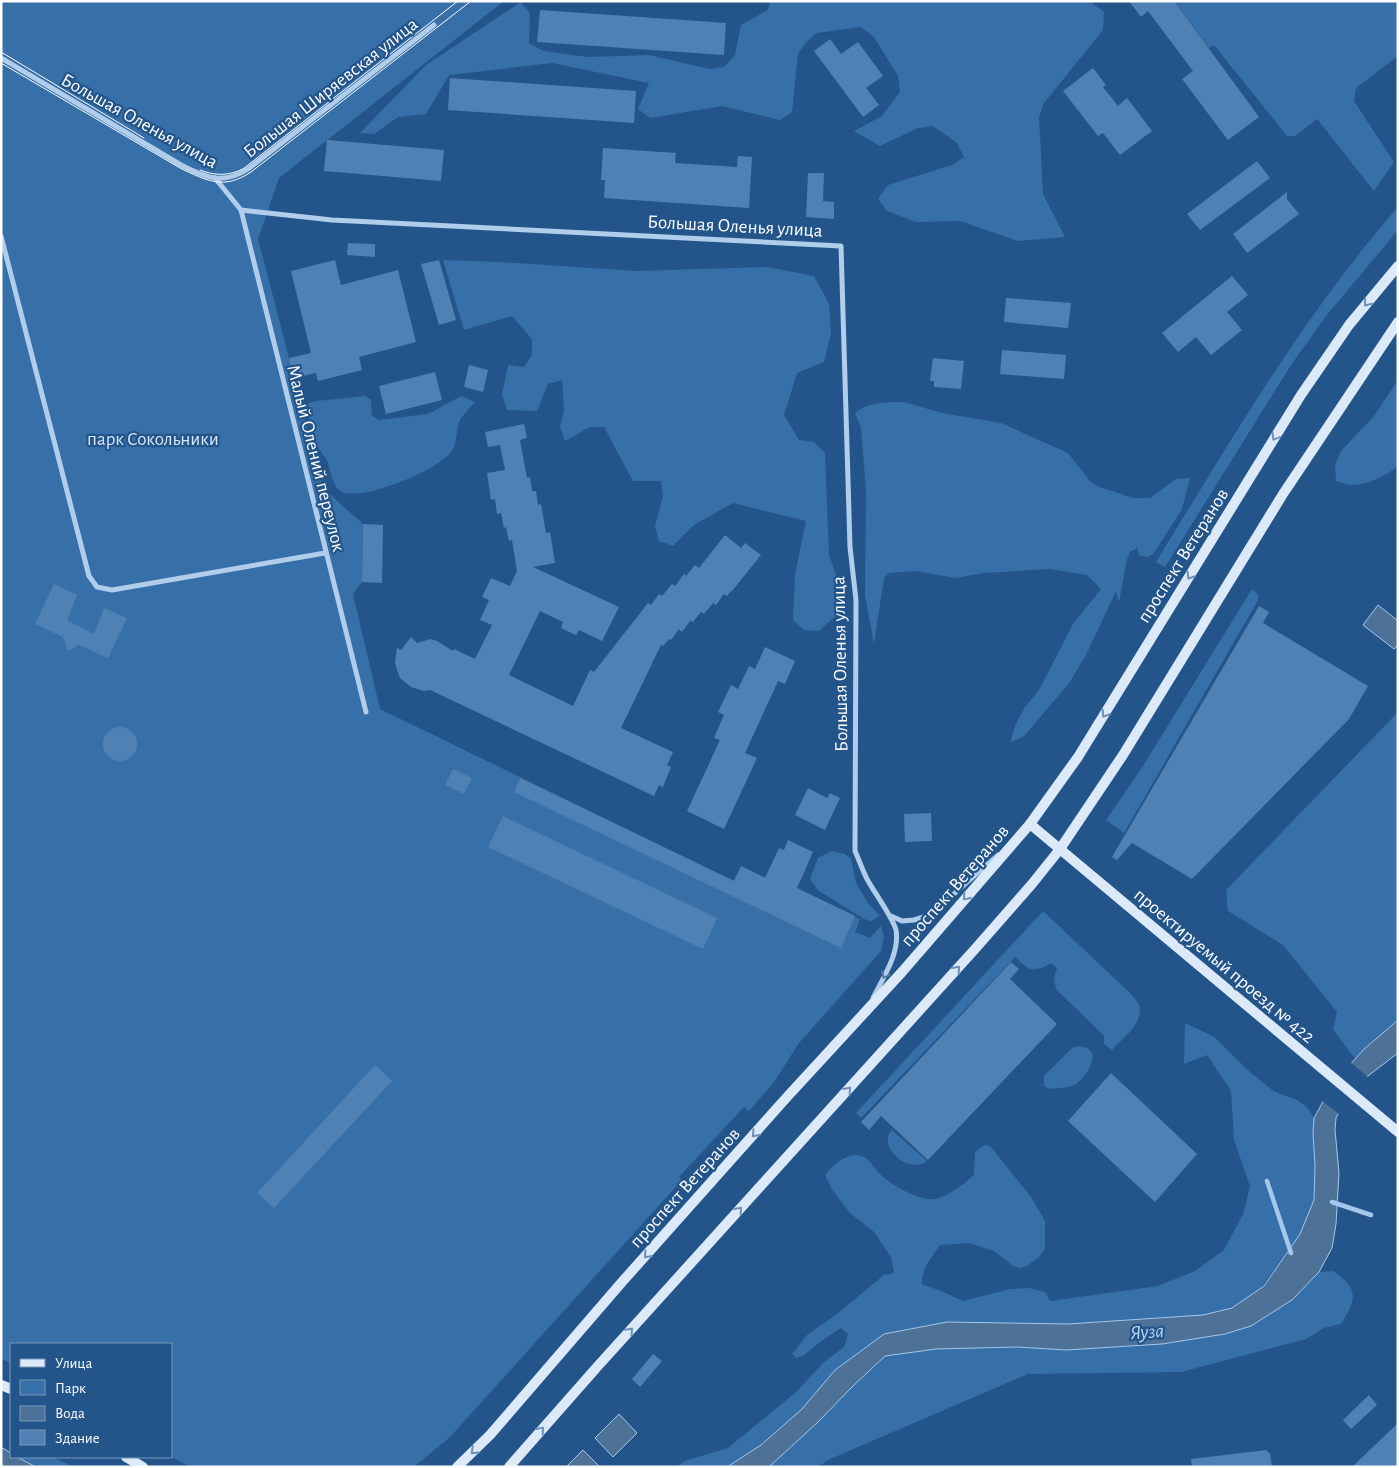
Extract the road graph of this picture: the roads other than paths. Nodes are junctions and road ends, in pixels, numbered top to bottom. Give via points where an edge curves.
1 (434, 25) dead end
2 (1, 58) edge
3 (215, 178) junction
4 (241, 210) junction
5 (1, 236) edge
6 (1398, 266) edge
7 (1398, 322) edge
8 (325, 553) junction
9 (366, 712) dead end
10 (1030, 824) junction
11 (1021, 834) junction
12 (1060, 849) junction
13 (887, 913) junction
14 (870, 1006) junction
15 (1398, 1132) edge
16 (128, 1458) edge
17 (143, 1467) edge
18 (457, 1467) edge
19 (509, 1467) edge

1 - 3 street, Большая Ширяевская улица via 248,169 235,176
2 - 3 street, Большая Оленья улица via 181,165
3 - 4 street, Большая Оленья улица
4 - 8 street, Малый Олений переулок
4 - 13 street, Большая Оленья улица via 332,220 841,246 850,547 856,600 855,851
5 - 8 street via 89,576 98,587 112,590
6 -> 10 main road, проспект Ветеранов via 1350,324 1301,394 1078,757
7 - 12 main road via 1283,494 1124,755
8 - 9 street, Малый Олений переулок
10 - 11 main road, проспект Ветеранов
10 - 12 main road, проектируемый проезд № 422
11 - 13 street via 930,915 902,921
11 -> 14 main road, проспект Ветеранов
12 - 15 main road, проектируемый проезд № 422
19 -> 12 main road via 981,942
13 -> 14 street via 896,931 895,949
14 -> 18 main road, проспект Ветеранов via 622,1282 490,1435
16 - 17 main road

